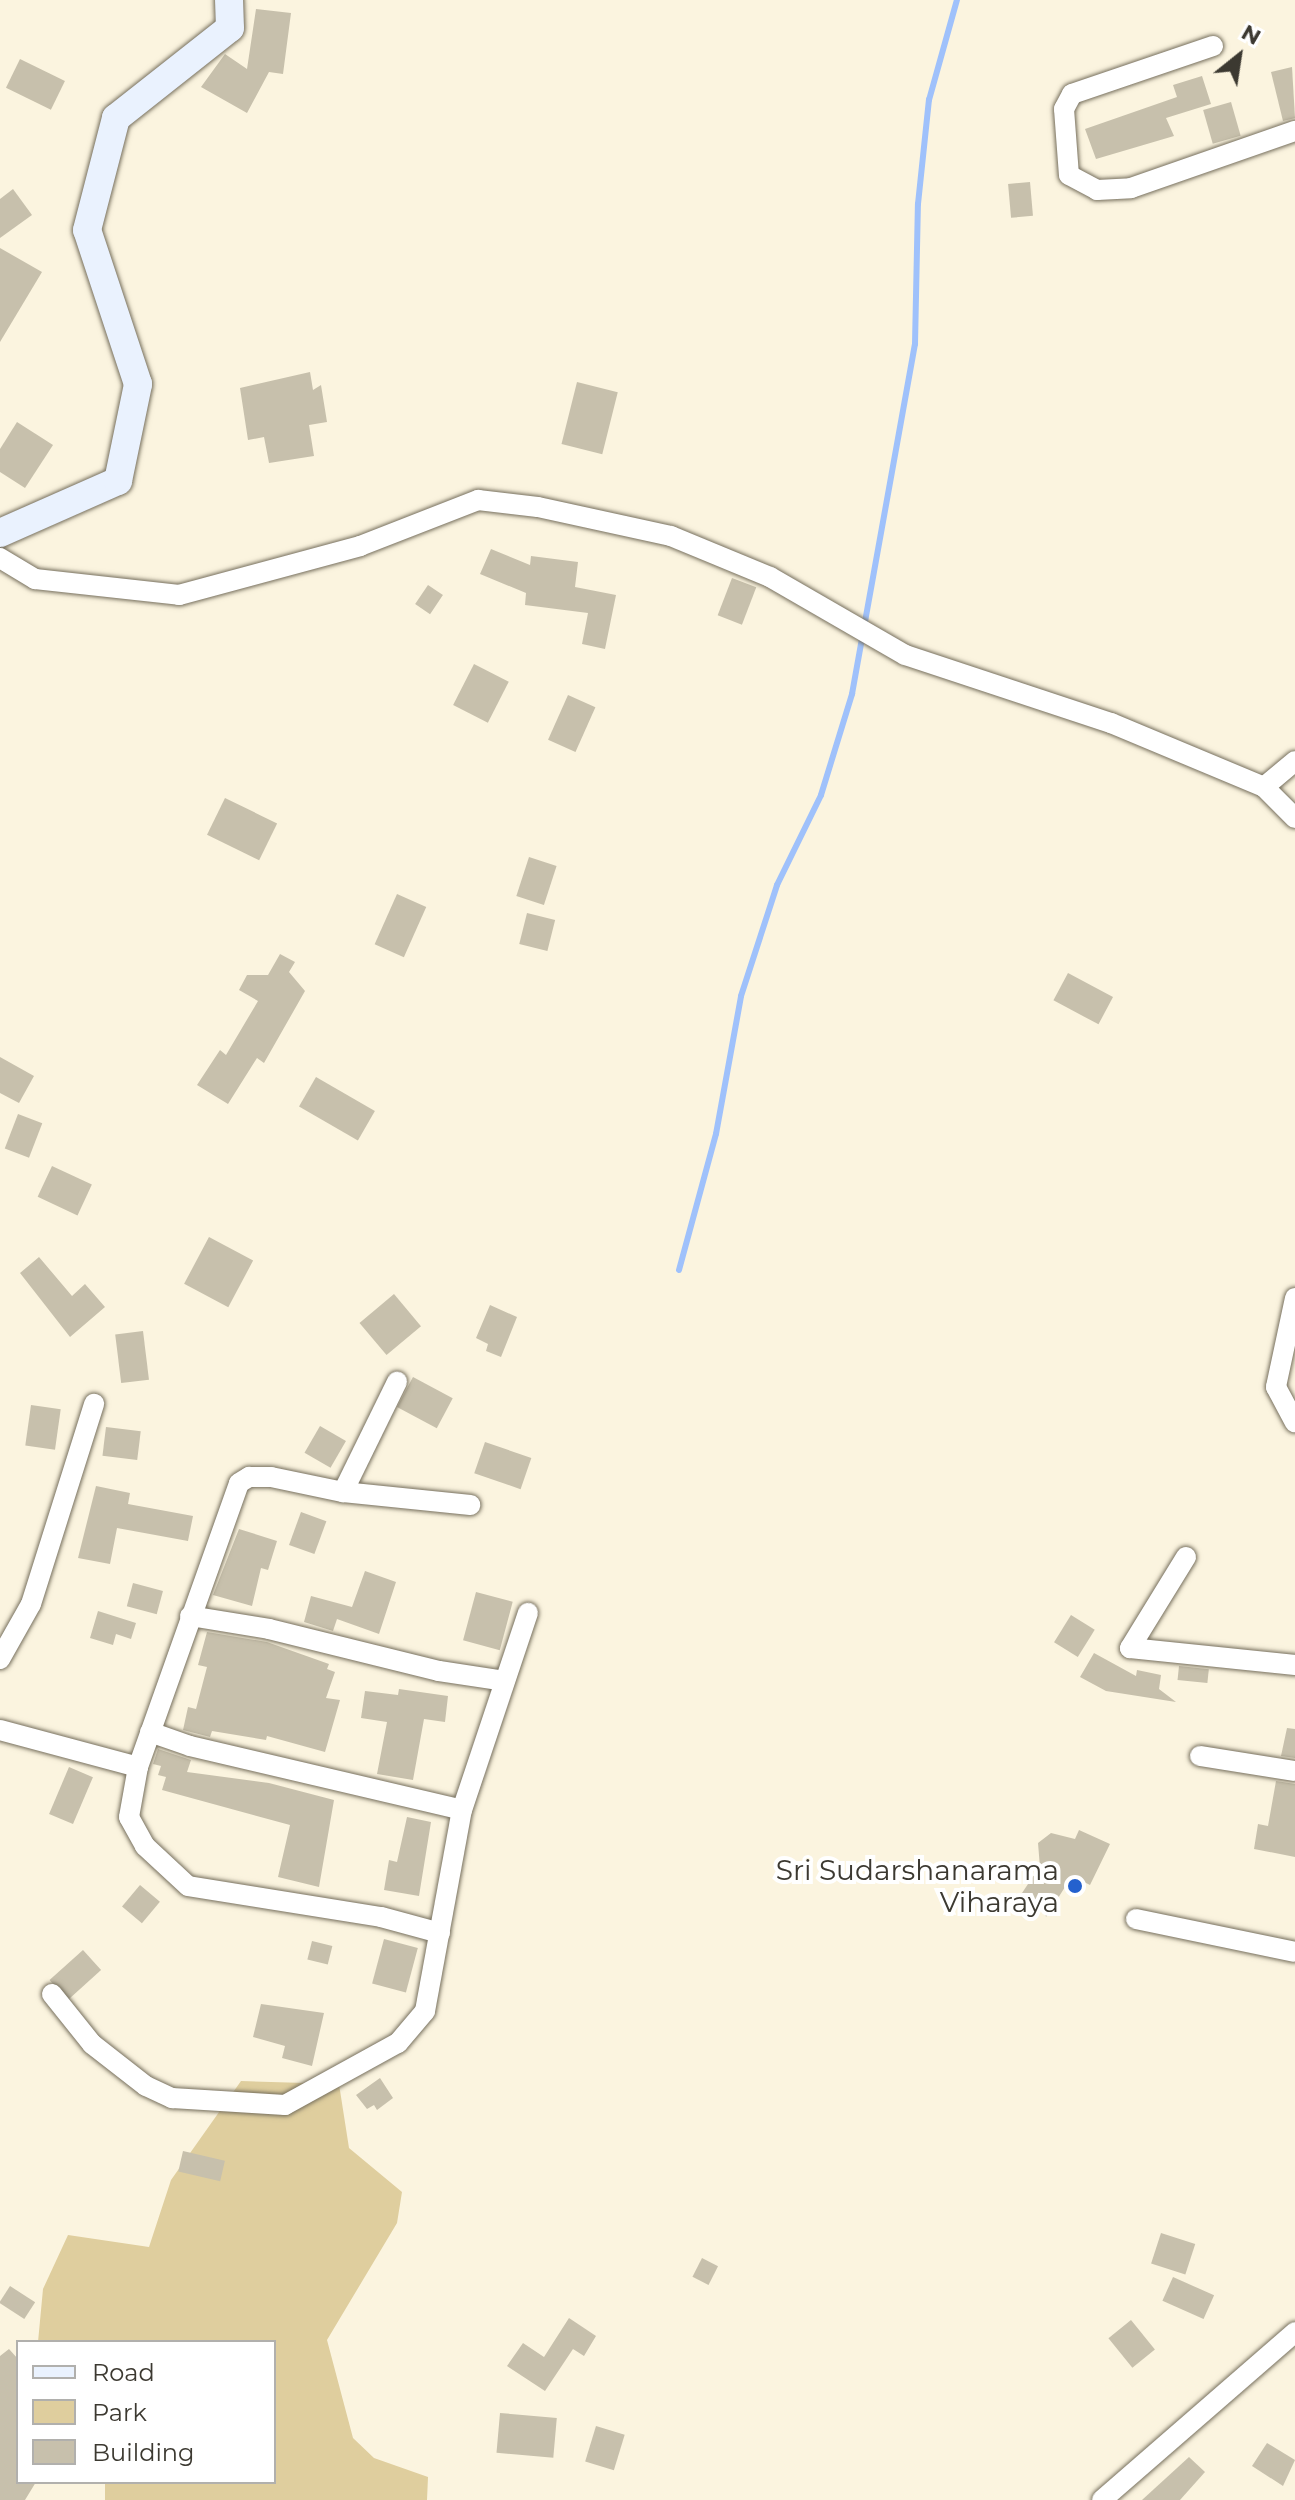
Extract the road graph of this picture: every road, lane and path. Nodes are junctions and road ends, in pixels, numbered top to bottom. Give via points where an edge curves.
1 (229, 0) edge
2 (1213, 46) dead end
3 (1295, 131) edge
4 (0, 533) edge
5 (0, 558) edge
6 (1295, 761) edge
7 (1264, 787) junction
8 (1295, 818) edge
9 (1295, 1298) edge
10 (397, 1382) dead end
11 (94, 1404) dead end
12 (1295, 1422) edge
13 (343, 1492) junction
14 (470, 1505) dead end
15 (1186, 1557) dead end
16 (528, 1613) dead end
17 (190, 1616) junction
18 (0, 1659) edge
19 (1295, 1665) edge
20 (504, 1681) junction
21 (0, 1730) edge
22 (150, 1732) junction
23 (1200, 1756) dead end
24 (138, 1767) junction
25 (1295, 1771) edge
26 (462, 1810) junction
27 (1136, 1919) dead end
28 (440, 1933) junction
29 (1295, 1952) edge
30 (52, 1994) dead end
31 (1295, 2332) edge
32 (1102, 2500) edge

1 - 4 street via 230,28 116,118 87,230 138,384 118,481
2 - 3 street via 1065,100 1069,175 1097,190 1131,188
5 - 7 street via 35,579 179,595 360,546 478,500 538,507 671,536 770,577 905,655 1111,723
6 - 7 street
7 - 8 street
9 - 12 street via 1276,1387
10 - 13 street
11 - 18 street via 31,1604
13 - 14 street
13 - 17 street via 271,1477 249,1477 239,1483
15 - 19 street via 1130,1648
16 - 20 street
17 - 20 street
17 - 22 street
20 - 26 street
21 - 24 street
22 - 24 street
22 - 26 street
23 - 25 street
24 - 28 street via 129,1817 145,1846 188,1886 381,1917
26 - 28 street
27 - 29 street
28 - 30 street via 425,2011 416,2026 398,2043 285,2105 172,2098 146,2086 92,2044
31 - 32 street

